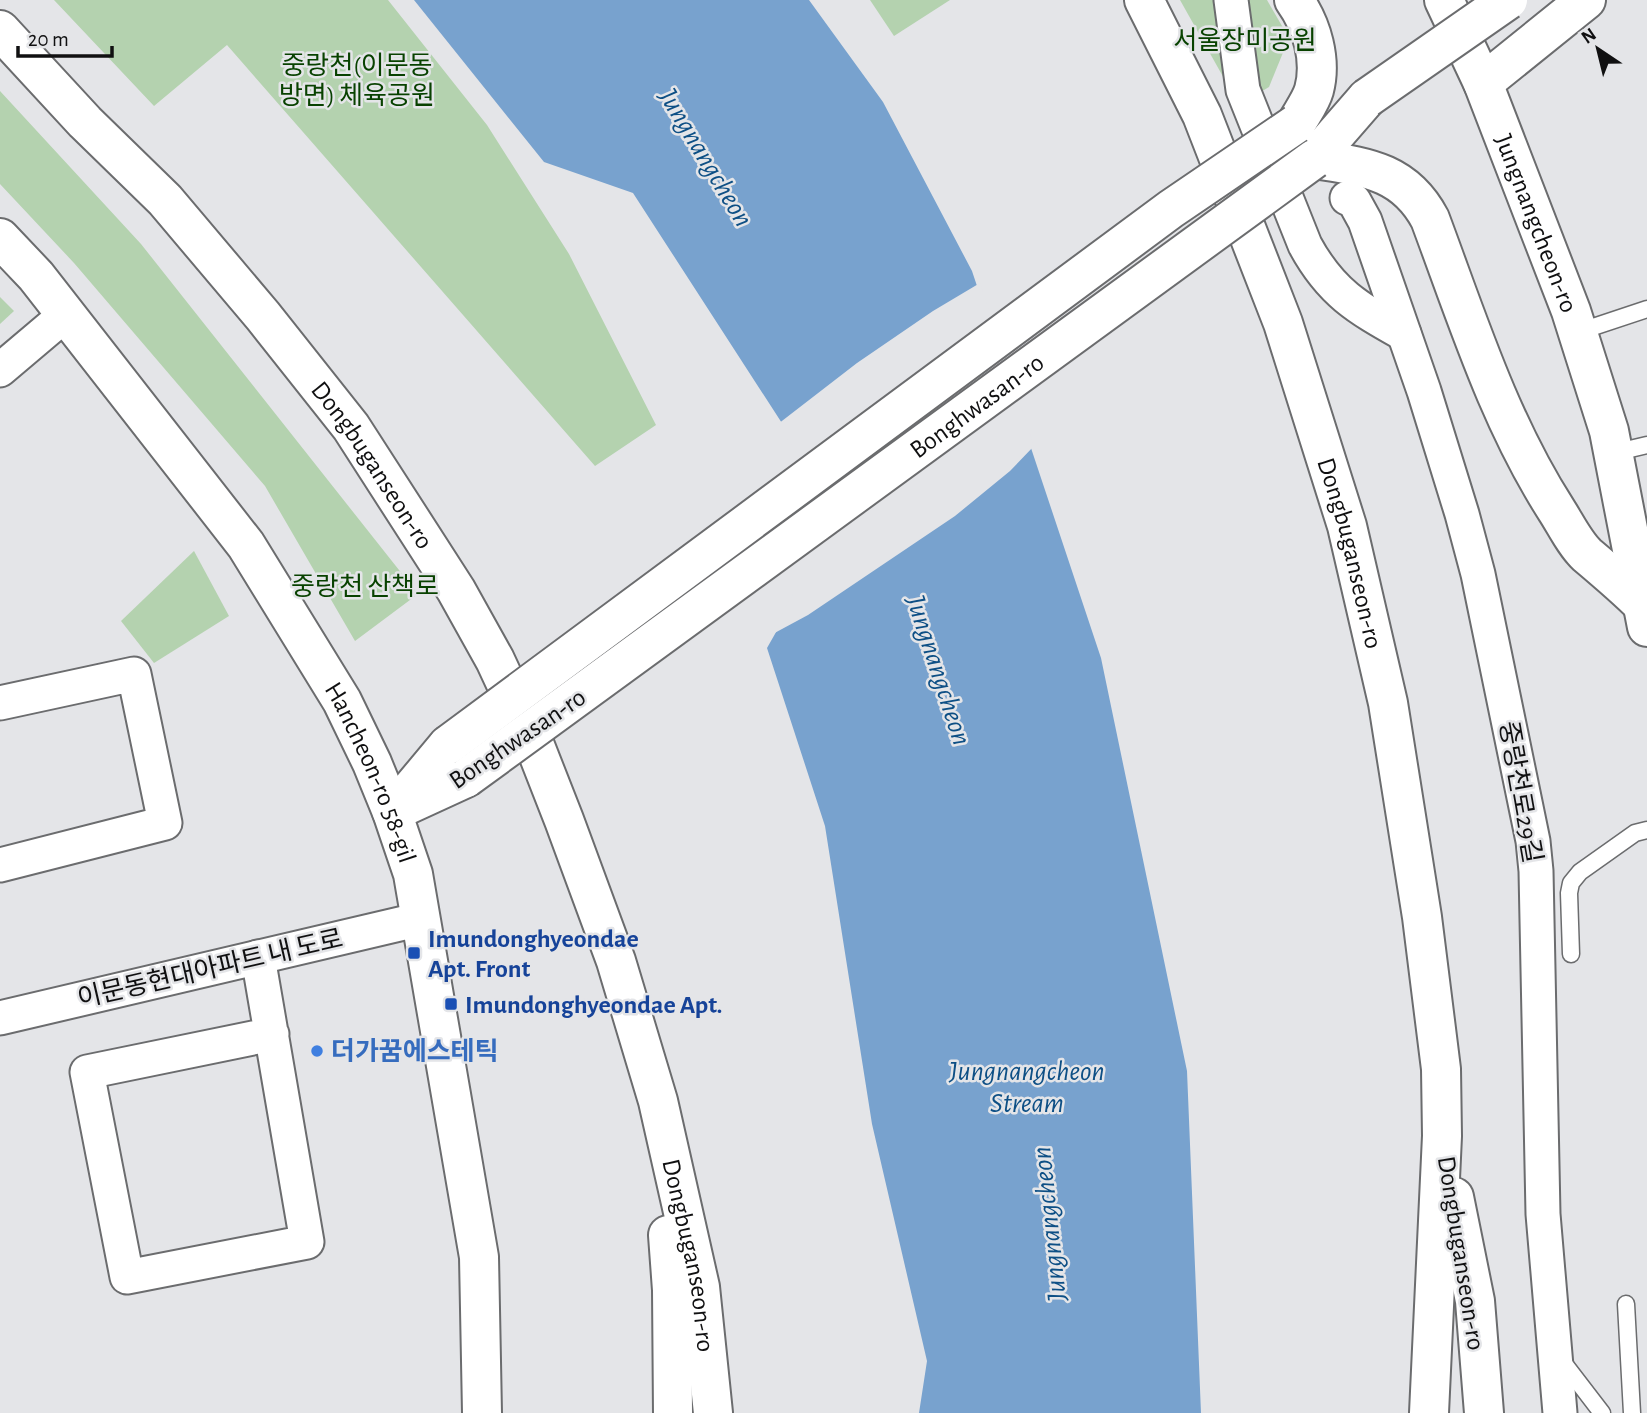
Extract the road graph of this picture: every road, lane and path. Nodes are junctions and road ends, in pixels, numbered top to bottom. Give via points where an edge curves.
1 (1144, 0) edge
2 (1231, 0) edge
3 (1294, 0) edge
4 (1508, 0) edge
5 (1586, 0) edge
6 (1448, 2) edge
7 (0, 30) edge
8 (1483, 83) junction
9 (1367, 98) junction
10 (1296, 124) junction
11 (1314, 159) junction
12 (1348, 198) dead end
13 (0, 238) edge
14 (1647, 309) edge
15 (65, 314) junction
16 (1577, 332) junction
17 (1405, 334) junction
18 (0, 370) edge
19 (1630, 449) edge
20 (1645, 612) edge
21 (0, 703) edge
22 (392, 812) junction
23 (1647, 830) edge
24 (0, 865) edge
25 (421, 919) junction
26 (1571, 954) dead end
27 (258, 957) junction
28 (0, 1018) edge
29 (272, 1034) junction
30 (658, 1101) junction
31 (1442, 1136) junction
32 (1626, 1304) dead end
33 (1554, 1352) junction
34 (482, 1413) edge
35 (673, 1413) edge
36 (713, 1413) edge
37 (1429, 1413) edge
38 (1484, 1413) edge
39 (1560, 1413) edge
40 (1602, 1413) edge
41 (1632, 1413) edge

1 - 31 main road, Dongbuganseon-ro via 1202,115 1283,323 1347,526 1388,703 1422,917 1441,1069
2 - 17 street via 1243,90 1305,245 1317,267 1346,299
3 - 10 main road via 1309,28 1316,59 1314,91
4 - 9 main road, Bonghwasan-ro, bridge
5 - 8 main road
6 - 8 main road, Jungnangcheon-ro
7 - 30 main road, Dongbuganseon-ro via 165,200 270,325 351,427 456,590 500,672 564,820 616,961
8 - 16 main road, Jungnangcheon-ro
9 - 10 main road, Bonghwasan-ro
9 - 11 main road, Bonghwasan-ro
10 - 22 main road, Bonghwasan-ro, bridge via 1171,209 448,745
11 - 20 main road via 1384,174 1406,186 1420,201 1520,449 1587,555
11 - 22 main road, Bonghwasan-ro, bridge via 466,778
12 - 17 street, 중랑천로29길 via 1366,221
13 - 15 main road, Hancheon-ro 58-gil
14 - 16 lane
15 - 18 street
15 - 22 main road, Hancheon-ro 58-gil via 246,545 342,701
16 - 19 main road, Jungnangcheon-ro via 1609,431
17 - 33 street, 중랑천로29길 via 1478,574 1533,841 1543,1214
19 - 20 main road, Jungnangcheon-ro
21 - 24 street via 134,674 165,823
22 - 25 main road, Hancheon-ro 58-gil via 414,874
23 - 26 lane via 1635,833 1571,883
25 - 27 street, 이문동현대아파트 내 도로
25 - 34 main road, Hancheon-ro 58-gil via 479,1257
27 - 28 street, 이문동현대아파트 내 도로
27 - 29 street
29 - 29 street via 307,1242 127,1277 87,1072
30 - 35 main road, Dongbuganseon-ro via 672,1290
30 - 36 main road, Dongbuganseon-ro via 700,1287
31 - 37 main road, Dongbuganseon-ro
31 - 38 main road, Dongbuganseon-ro via 1475,1301
32 - 41 lane
33 - 39 street, 중랑천로29길
33 - 40 lane

